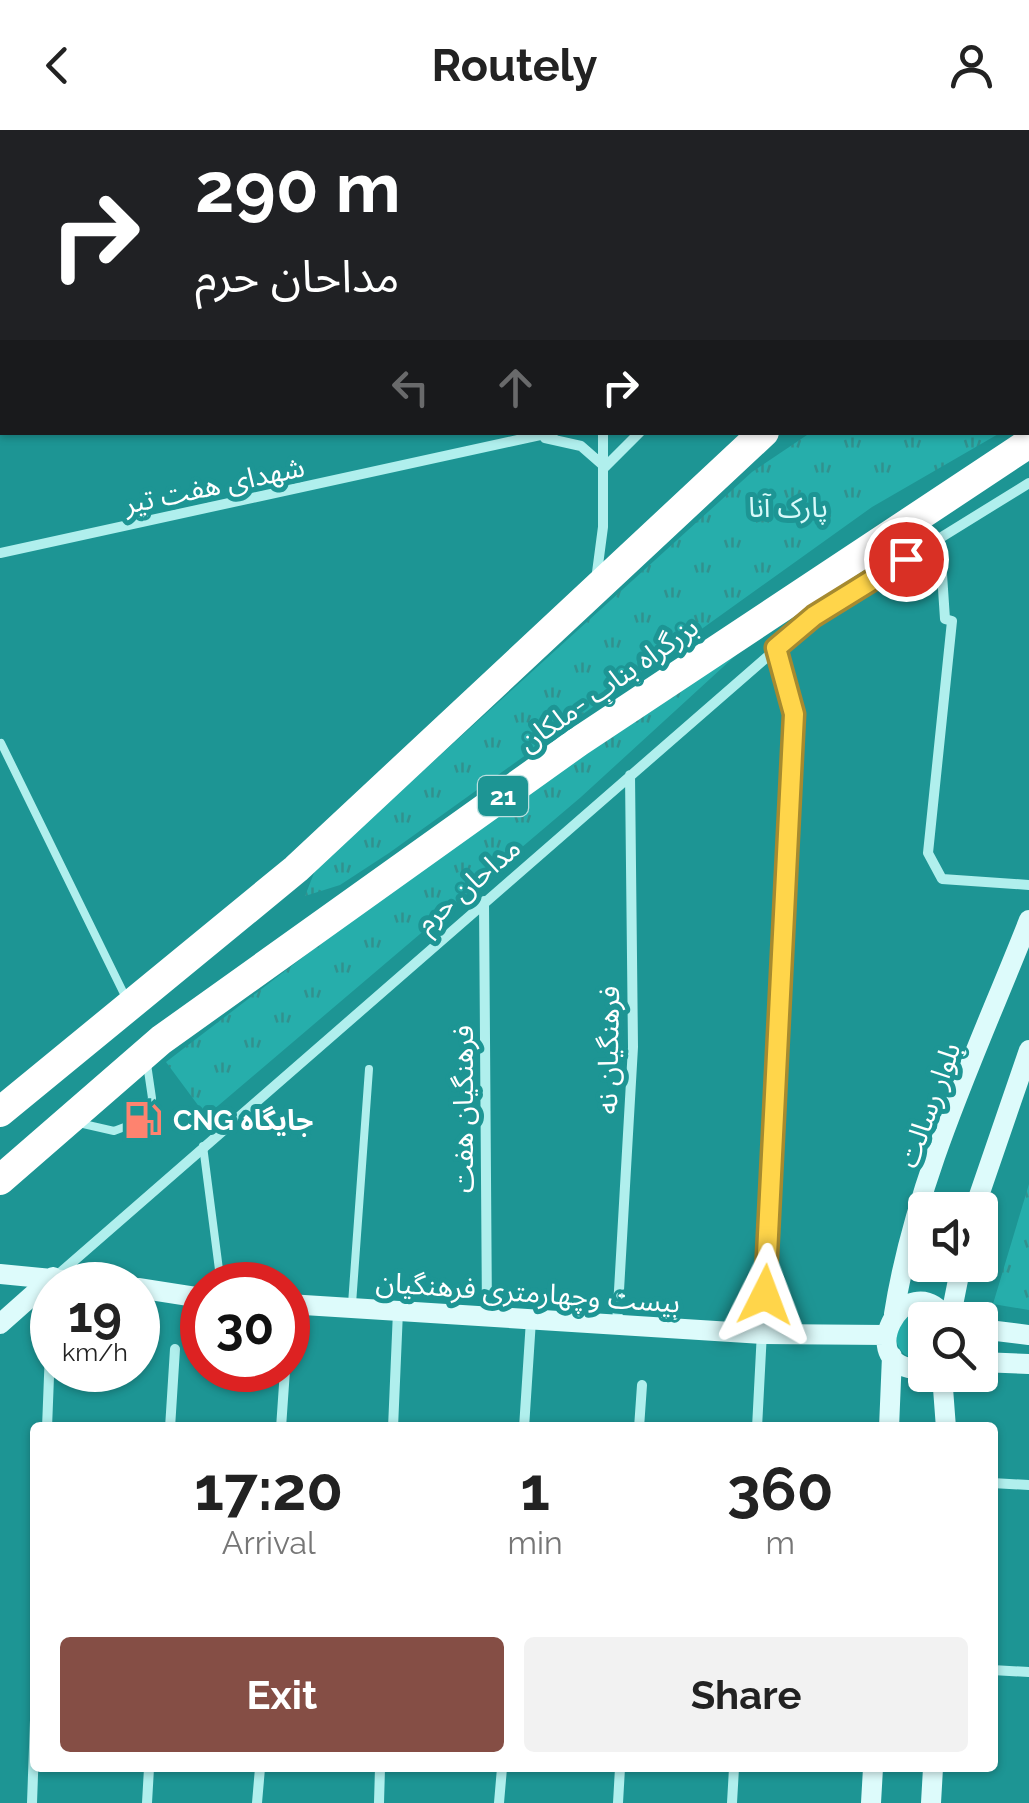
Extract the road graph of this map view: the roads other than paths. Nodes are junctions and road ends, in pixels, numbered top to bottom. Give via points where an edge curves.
1 (548, 435) edge
2 (604, 435) edge
3 (637, 435) edge
4 (761, 435) edge
5 (1029, 443) edge
6 (605, 467) junction
7 (1029, 483) edge
8 (0, 553) edge
9 (942, 574) dead end
10 (596, 586) junction
11 (776, 648) junction
12 (1, 743) edge
13 (630, 775) junction
14 (1029, 885) edge
15 (484, 901) junction
16 (1029, 920) edge
17 (129, 1004) junction
18 (1029, 1050) edge
19 (143, 1056) junction
20 (369, 1070) dead end
21 (0, 1112) edge
22 (70, 1120) junction
23 (203, 1144) junction
24 (0, 1180) edge
25 (980, 1192) edge
26 (74, 1262) edge
27 (217, 1262) edge
28 (0, 1274) edge
29 (30, 1278) edge
30 (30, 1300) edge
31 (310, 1305) edge
32 (908, 1306) edge
33 (352, 1308) junction
34 (398, 1312) junction
35 (894, 1314) junction
36 (487, 1317) junction
37 (531, 1320) junction
38 (0, 1324) edge
39 (617, 1325) junction
40 (998, 1331) edge
41 (763, 1334) junction
42 (886, 1335) junction
43 (1029, 1335) edge
44 (175, 1349) dead end
45 (892, 1356) junction
46 (998, 1363) edge
47 (1029, 1364) edge
48 (908, 1368) edge
49 (642, 1385) dead end
50 (48, 1392) edge
51 (284, 1392) edge
52 (943, 1392) edge
53 (47, 1422) edge
54 (170, 1422) edge
55 (282, 1422) edge
56 (393, 1422) edge
57 (524, 1422) edge
58 (640, 1422) edge
59 (757, 1422) edge
60 (889, 1422) edge
61 (946, 1422) edge
62 (998, 1483) edge
63 (1029, 1486) edge
64 (998, 1670) edge
65 (1029, 1672) edge
66 (33, 1772) edge
67 (149, 1772) edge
68 (260, 1772) edge
69 (380, 1772) edge
70 (502, 1772) edge
71 (620, 1772) edge
72 (734, 1772) edge
73 (872, 1772) edge
74 (933, 1772) edge
75 (32, 1803) edge
76 (147, 1803) edge
77 (258, 1803) edge
78 (378, 1803) edge
79 (499, 1803) edge
80 (618, 1803) edge
81 (732, 1803) edge
82 (871, 1803) edge
83 (931, 1803) edge

1 - 6 street via 581,446
1 - 8 street, شهدای هفت تیر
2 - 6 street
3 - 6 street
4 - 10 highway
5 - 19 highway, بزرگراه بناب -ملکان / 21 via 578,742
6 - 10 street
7 - 11 street, مداحان حرم via 814,616
9 - 14 street via 945,618 952,621 928,854 942,879
10 - 17 highway via 296,869
11 - 13 street, مداحان حرم
11 - 41 street via 794,714
12 - 17 lane
13 - 15 street, مداحان حرم
13 - 39 street, فرهنگیان نه via 633,1047
15 - 23 street, مداحان حرم
15 - 36 street, فرهنگیان هفت
16 - 35 street, بلوار رسالت via 928,1187 901,1267
17 - 21 highway
18 - 25 street
19 - 22 highway, بزرگراه بناب -ملکان / 21
19 - 22 lane via 152,1087 143,1120 114,1131
20 - 33 lane
22 - 24 highway, بزرگراه بناب -ملکان / 21
23 - 26 street, مداحان حرم
23 - 27 lane
28 - 29 street
30 - 38 street
31 - 33 street, بیست وچهارمتری فرهنگیان
32 - 35 street
33 - 34 street, بیست وچهارمتری فرهنگیان
34 - 36 street, بیست وچهارمتری فرهنگیان
34 - 56 street
35 - 42 street, بلوار رسالت
36 - 37 street, بیست وچهارمتری فرهنگیان
37 - 39 street, بیست وچهارمتری فرهنگیان
37 - 57 street
39 - 41 street, بیست وچهارمتری فرهنگیان
40 - 43 street
41 - 42 street, بیست وچهارمتری فرهنگیان
41 - 59 street
42 - 45 street
44 - 54 street
45 - 48 street
45 - 60 street
46 - 47 street
49 - 58 street
50 - 53 street
51 - 55 street
52 - 61 street
62 - 63 street
64 - 65 street
66 - 75 street
67 - 76 street
68 - 77 street
69 - 78 street
70 - 79 street
71 - 80 street
72 - 81 street
73 - 82 street
74 - 83 street

